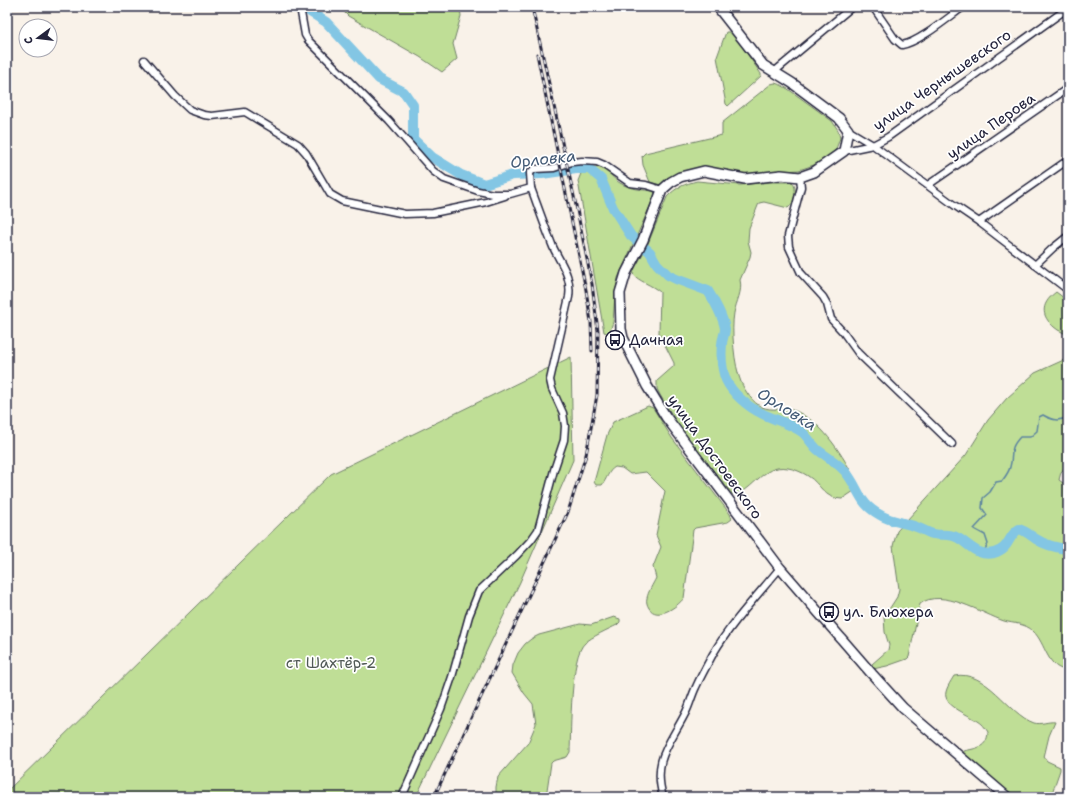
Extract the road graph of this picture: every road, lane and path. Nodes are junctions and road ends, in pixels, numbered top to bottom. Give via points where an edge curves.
1 (300, 7) edge
2 (852, 7) edge
3 (873, 7) edge
4 (963, 7) edge
5 (721, 8) edge
6 (1068, 8) edge
7 (144, 60) dead end
8 (774, 72) junction
9 (1068, 88) edge
10 (848, 130) junction
11 (873, 145) junction
12 (844, 151) junction
13 (1068, 160) edge
14 (800, 178) junction
15 (928, 185) junction
16 (530, 188) junction
17 (662, 190) junction
18 (510, 194) junction
19 (979, 222) junction
20 (1068, 236) edge
21 (1034, 265) junction
22 (1068, 290) edge
23 (952, 444) dead end
24 (780, 568) junction
25 (662, 796) edge
26 (402, 797) edge
27 (1007, 797) edge

1 - 18 street via 308,40 389,121 433,171 444,179 478,191
2 - 8 street
3 - 4 street via 902,45 923,36
5 - 8 main road via 763,65
6 - 11 street, улица Чернышевского via 894,133
7 - 18 street via 190,110 212,116 245,112 298,144 330,194 342,201 405,214 433,213 486,202
8 - 10 main road via 839,118
9 - 15 street, улица Перова
10 - 11 street
10 - 12 main road
11 - 12 street, улица Чернышевского
11 - 15 street
12 - 14 main road, улица Чернышевского via 814,172
13 - 19 street
14 - 17 main road via 781,174 745,179 704,171 680,177
14 - 23 street via 801,186 788,236 789,247 801,273 823,298 831,319 858,353
15 - 19 street
16 - 17 street via 530,176 534,169 588,161 604,165 630,183
16 - 18 street
16 - 26 street via 570,287 550,380 564,418 564,440 538,530 517,555 479,591 441,709
17 - 24 main road, улица Достоевского via 620,293 620,329 647,386 666,417
19 - 21 street
20 - 21 street
21 - 22 street
24 - 25 street via 728,631 706,667 660,762
24 - 27 main road, улица Достоевского via 903,708

